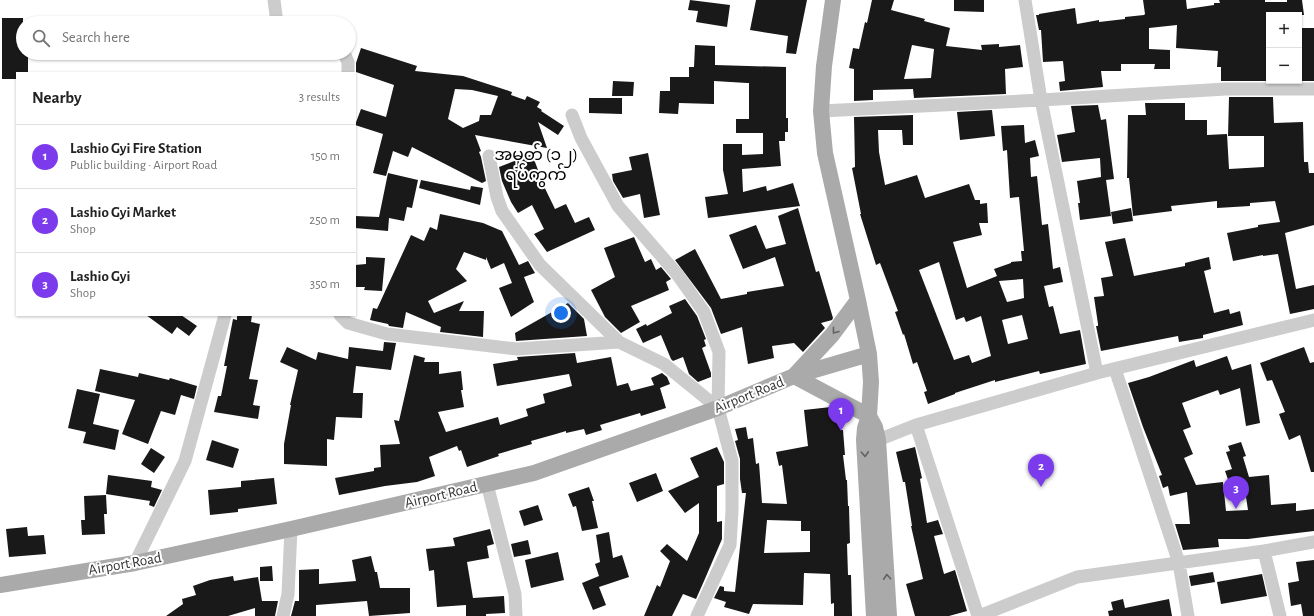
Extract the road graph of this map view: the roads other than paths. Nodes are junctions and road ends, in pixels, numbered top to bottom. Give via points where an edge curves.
1 (274, 0) edge
2 (833, 0) edge
3 (1025, 0) edge
4 (276, 16) edge
5 (347, 60) edge
6 (348, 72) edge
7 (1314, 89) edge
8 (1041, 100) junction
9 (821, 111) junction
10 (572, 115) dead end
11 (489, 156) dead end
12 (858, 300) junction
13 (225, 316) edge
14 (341, 316) edge
15 (1314, 320) edge
16 (619, 342) junction
17 (869, 354) junction
18 (1115, 369) junction
19 (1097, 373) junction
20 (794, 376) junction
21 (718, 408) junction
22 (869, 416) junction
23 (916, 425) junction
24 (878, 440) junction
25 (487, 484) junction
26 (291, 529) junction
27 (1314, 542) edge
28 (1264, 552) junction
29 (135, 563) junction
30 (1179, 563) junction
31 (0, 585) edge
32 (283, 616) edge
33 (516, 616) edge
34 (697, 616) edge
35 (874, 616) edge
36 (889, 616) edge
37 (979, 616) edge
38 (1188, 616) edge
39 (1280, 616) edge

1 - 4 street
2 - 9 main road
3 - 8 street
5 - 6 street
7 - 8 street via 1226,89
8 - 9 street
8 - 19 street
9 - 12 main road via 825,153
10 - 21 street via 581,138 618,206 677,274 704,312 719,352
11 - 16 street via 496,197 502,211 540,265
12 - 17 main road
12 -> 20 main road via 832,336
13 - 29 street via 185,460
14 - 16 street via 348,323 387,334 516,350
15 - 18 street
16 - 21 street via 664,364
17 - 20 main road, Airport Road
17 - 22 main road
18 - 19 street
18 - 30 street
19 - 23 street
20 - 21 main road, Airport Road
20 - 22 main road
21 - 25 main road, Airport Road via 534,472
21 - 34 street via 732,461 730,545
22 - 24 main road
22 -> 35 main road via 864,440
23 - 24 street
23 - 37 street
36 -> 24 main road
25 - 26 main road, Airport Road
25 - 33 street via 515,594
26 - 29 main road, Airport Road
26 - 32 street via 288,594
27 - 28 street
28 - 30 street
28 - 39 street
29 - 31 main road, Airport Road
30 - 37 street via 1077,577
30 - 38 street

